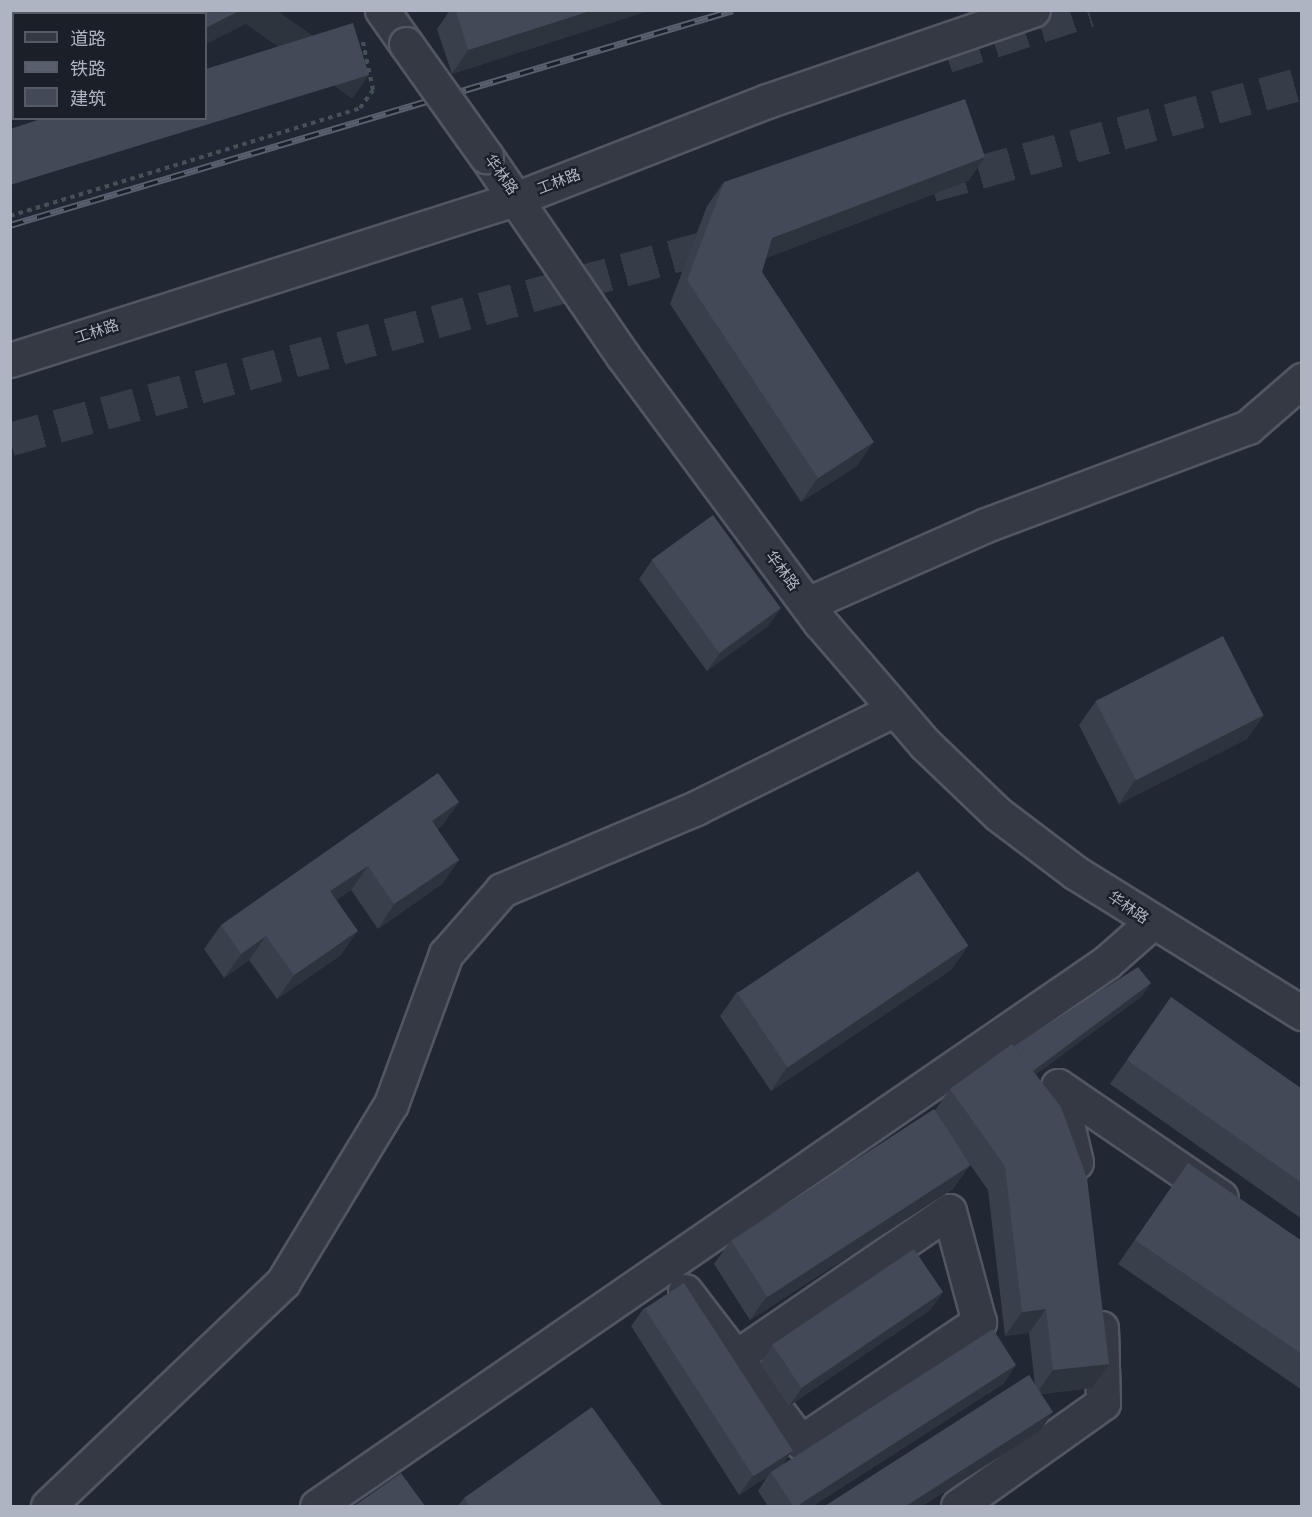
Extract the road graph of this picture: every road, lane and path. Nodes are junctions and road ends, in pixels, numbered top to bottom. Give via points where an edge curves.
1 (382, 10) edge
2 (1033, 10) edge
3 (373, 90) dead end
4 (518, 198) junction
5 (10, 216) edge
6 (10, 360) edge
7 (1302, 380) edge
8 (807, 604) junction
9 (893, 710) junction
10 (1150, 924) junction
11 (1302, 1013) edge
12 (1086, 1194) edge
13 (1243, 1213) edge
14 (666, 1266) junction
15 (1100, 1297) edge
16 (736, 1357) junction
17 (48, 1506) edge
18 (317, 1506) edge
19 (958, 1506) edge

1 - 4 street, 华林路, bridge
2 - 4 street, 工林路 via 767,101
3 - 5 path via 360,108
4 - 6 street, 工林路
4 - 8 street, 华林路 via 623,356
7 - 8 street via 1248,428 986,525
8 - 9 street, 华林路
9 - 10 street, 华林路 via 998,814
9 - 17 street via 696,808 502,890 446,954 391,1104 283,1282
10 - 11 street, 华林路
10 - 14 street via 1107,962
12 - 13 street via 1058,1086
14 - 16 street
14 - 18 street
15 - 19 street via 1103,1403
16 - 16 street via 801,1442 979,1322 949,1211

